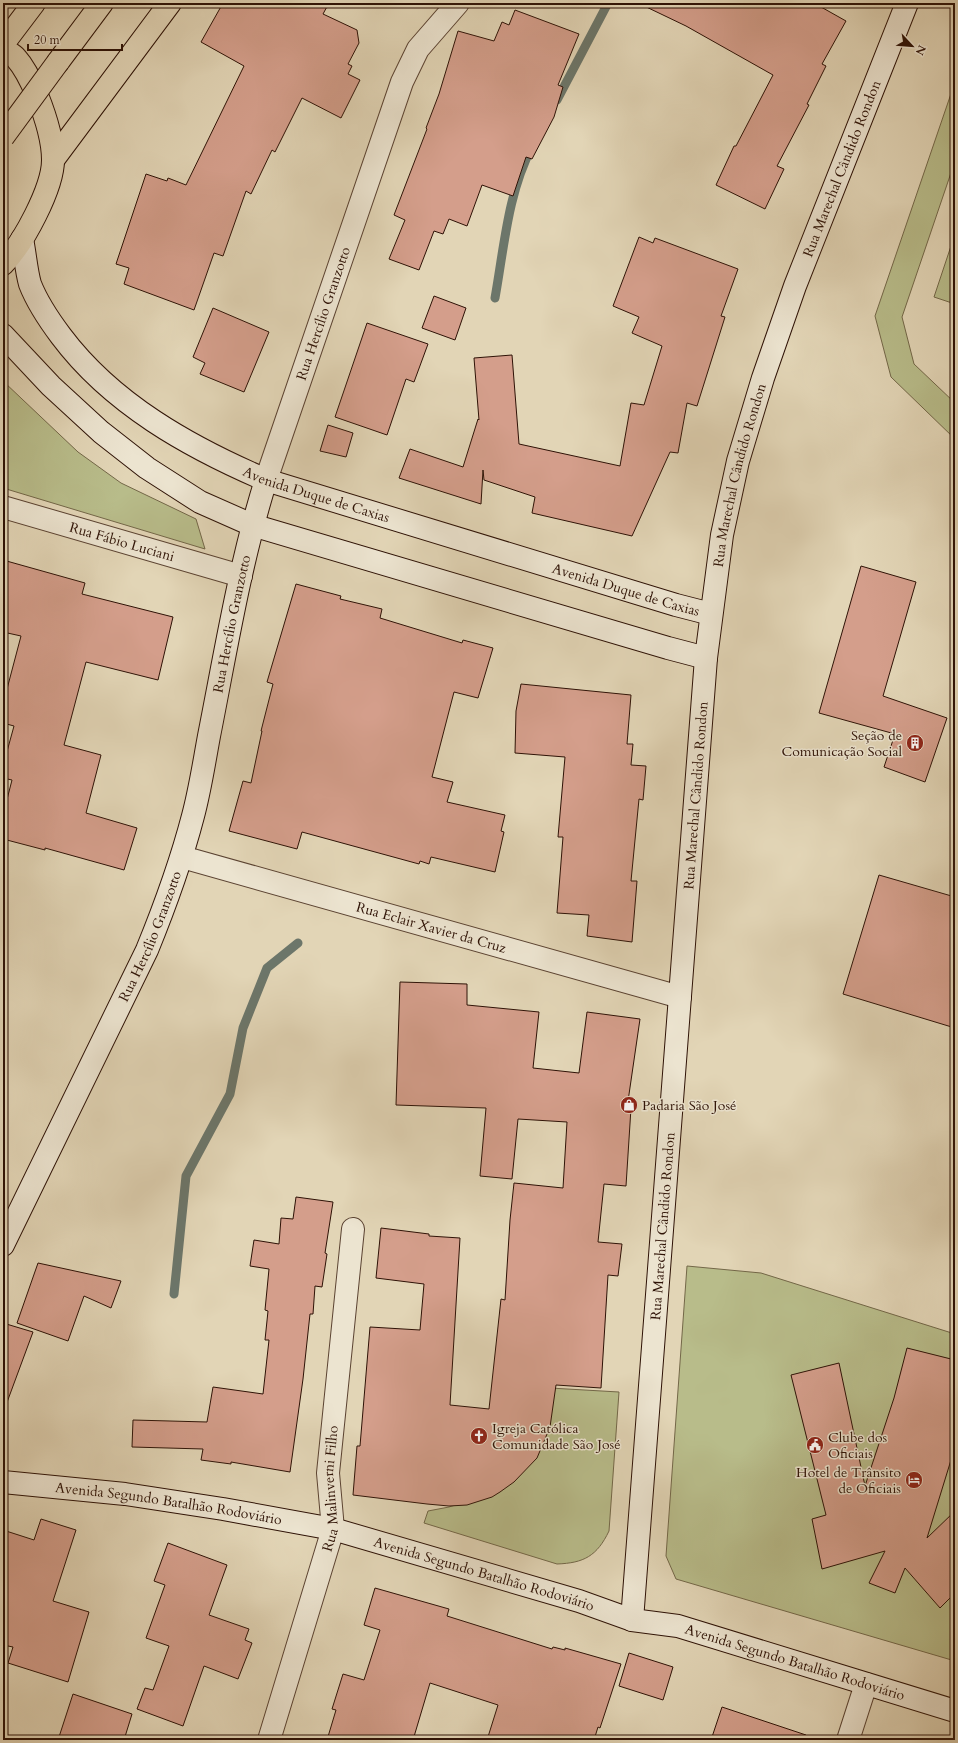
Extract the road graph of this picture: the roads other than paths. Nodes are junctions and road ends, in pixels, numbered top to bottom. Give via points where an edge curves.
1 (34, 3) edge
2 (102, 3) edge
3 (170, 3) edge
4 (458, 3) edge
5 (906, 3) edge
6 (8, 37) edge
7 (3, 49) edge
8 (3, 137) edge
9 (53, 160) junction
10 (22, 239) junction
11 (3, 264) edge
12 (3, 335) edge
13 (266, 480) junction
14 (3, 507) edge
15 (252, 525) junction
16 (241, 576) junction
17 (710, 614) junction
18 (706, 658) junction
19 (182, 857) junction
20 (680, 997) junction
21 (353, 1229) dead end
22 (3, 1245) edge
23 (3, 1482) edge
24 (333, 1529) junction
25 (632, 1620) junction
26 (866, 1684) junction
27 (955, 1711) edge
28 (269, 1740) edge
29 (848, 1740) edge

1 - 6 main road
2 - 8 main road, bridge
3 - 9 main road
4 - 13 street, Rua Hercílio Granzotto via 418,49 402,82
5 - 17 street, Rua Marechal Cândido Rondon via 795,286 763,378 738,461 722,535
7 - 9 main road via 15,57 32,84 46,118
9 - 10 main road via 50,180
10 - 11 main road
10 - 13 street, Avenida Duque de Caxias via 30,284 49,319 77,357 108,388 185,441 224,462
12 - 15 street via 51,386 100,432 200,502
13 - 15 street, Rua Hercílio Granzotto
13 - 17 street, Avenida Duque de Caxias
14 - 16 street, Rua Fábio Luciani
15 - 16 street, Rua Hercílio Granzotto
15 - 18 street
16 - 19 street, Rua Hercílio Granzotto via 194,814
17 - 18 street, Rua Marechal Cândido Rondon
18 - 20 street, Rua Marechal Cândido Rondon
19 - 20 street, Rua Eclair Xavier da Cruz
19 - 22 street, Rua Hercílio Granzotto via 147,950
20 - 25 street, Rua Marechal Cândido Rondon
21 - 24 street, Rua Malinverni Filho via 328,1473
23 - 24 street, Avenida Segundo Batalhão Rodoviário via 125,1494 223,1508
24 - 25 street, Avenida Segundo Batalhão Rodoviário via 579,1600
24 - 28 street, Rua Malinverni Filho
25 - 26 street, Avenida Segundo Batalhão Rodoviário via 678,1626
26 - 27 street, Avenida Segundo Batalhão Rodoviário
26 - 29 street

